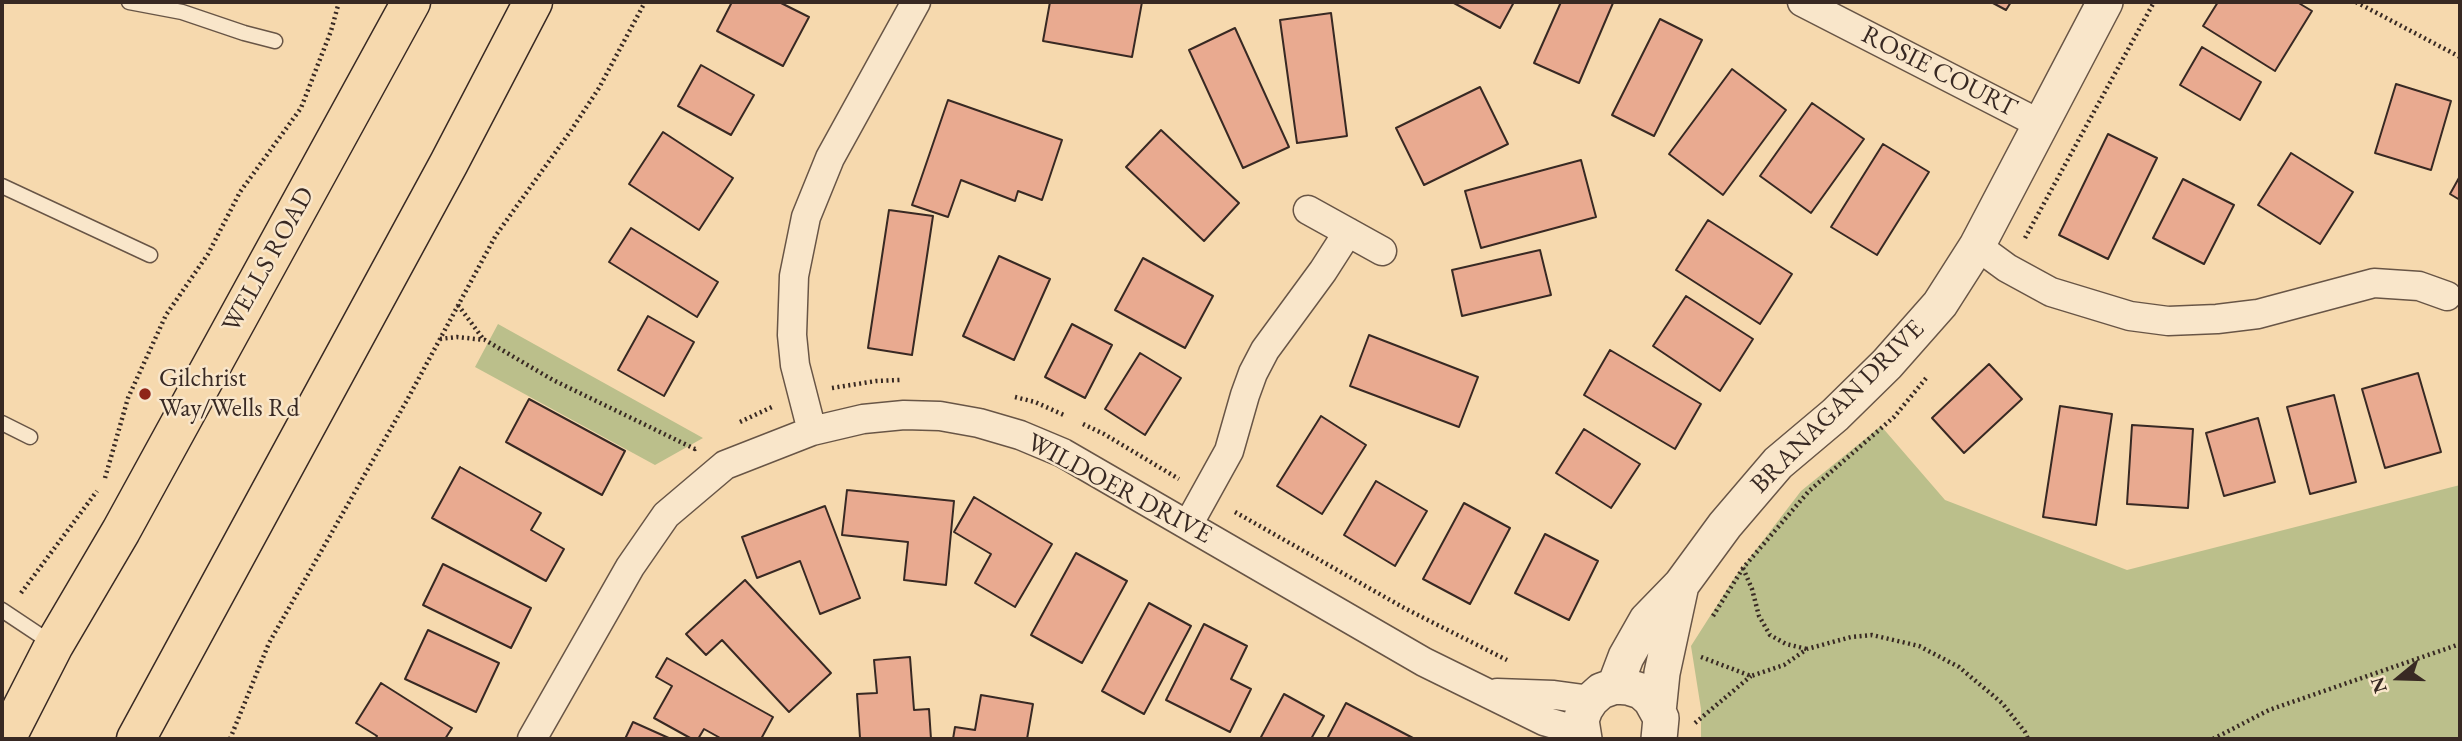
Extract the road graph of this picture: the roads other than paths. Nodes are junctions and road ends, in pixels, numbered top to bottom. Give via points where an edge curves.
1 (129, 2) edge
2 (411, 2) edge
3 (533, 2) edge
4 (916, 2) edge
5 (1802, 2) edge
6 (2105, 2) edge
7 (275, 41) dead end
8 (2040, 124) junction
9 (2, 186) edge
10 (1308, 210) dead end
11 (1348, 232) junction
12 (1977, 246) junction
13 (1382, 251) dead end
14 (150, 255) dead end
15 (2447, 296) dead end
16 (2, 423) edge
17 (812, 431) junction
18 (30, 437) dead end
19 (1188, 525) junction
20 (1681, 585) junction
21 (4, 612) edge
22 (54, 645) junction
23 (1593, 714) edge
24 (1659, 725) edge
25 (6, 739) edge
26 (136, 739) edge
27 (532, 739) edge

1 - 7 lane via 182,12
2 - 22 main road, WELLS ROAD
3 - 26 main road
4 - 17 street via 830,158 806,217 794,276 792,335
5 - 8 street, ROSIE COURT
6 - 8 street, BRANAGAN DRIVE
8 - 12 street, BRANAGAN DRIVE
9 - 14 lane
10 - 11 street
11 - 13 street
11 - 19 street via 1265,350 1245,395 1230,451
12 - 15 street via 2051,292 2130,316 2168,321 2258,313 2374,283 2419,286
12 - 20 street, BRANAGAN DRIVE via 1931,314 1888,364 1778,463
16 - 18 lane
17 - 19 street, WILDOER DRIVE via 904,415 979,423 1063,453
17 - 27 street, WILDOER DRIVE via 725,465 666,515 630,568
19 - 23 street, WILDOER DRIVE via 1424,662 1544,721
20 - 23 street, BRANAGAN DRIVE via 1647,620
20 - 24 street, BRANAGAN DRIVE via 1662,673
21 - 22 lane
22 - 25 main road, WELLS ROAD
23 - 24 street via 1628,687 1651,700

